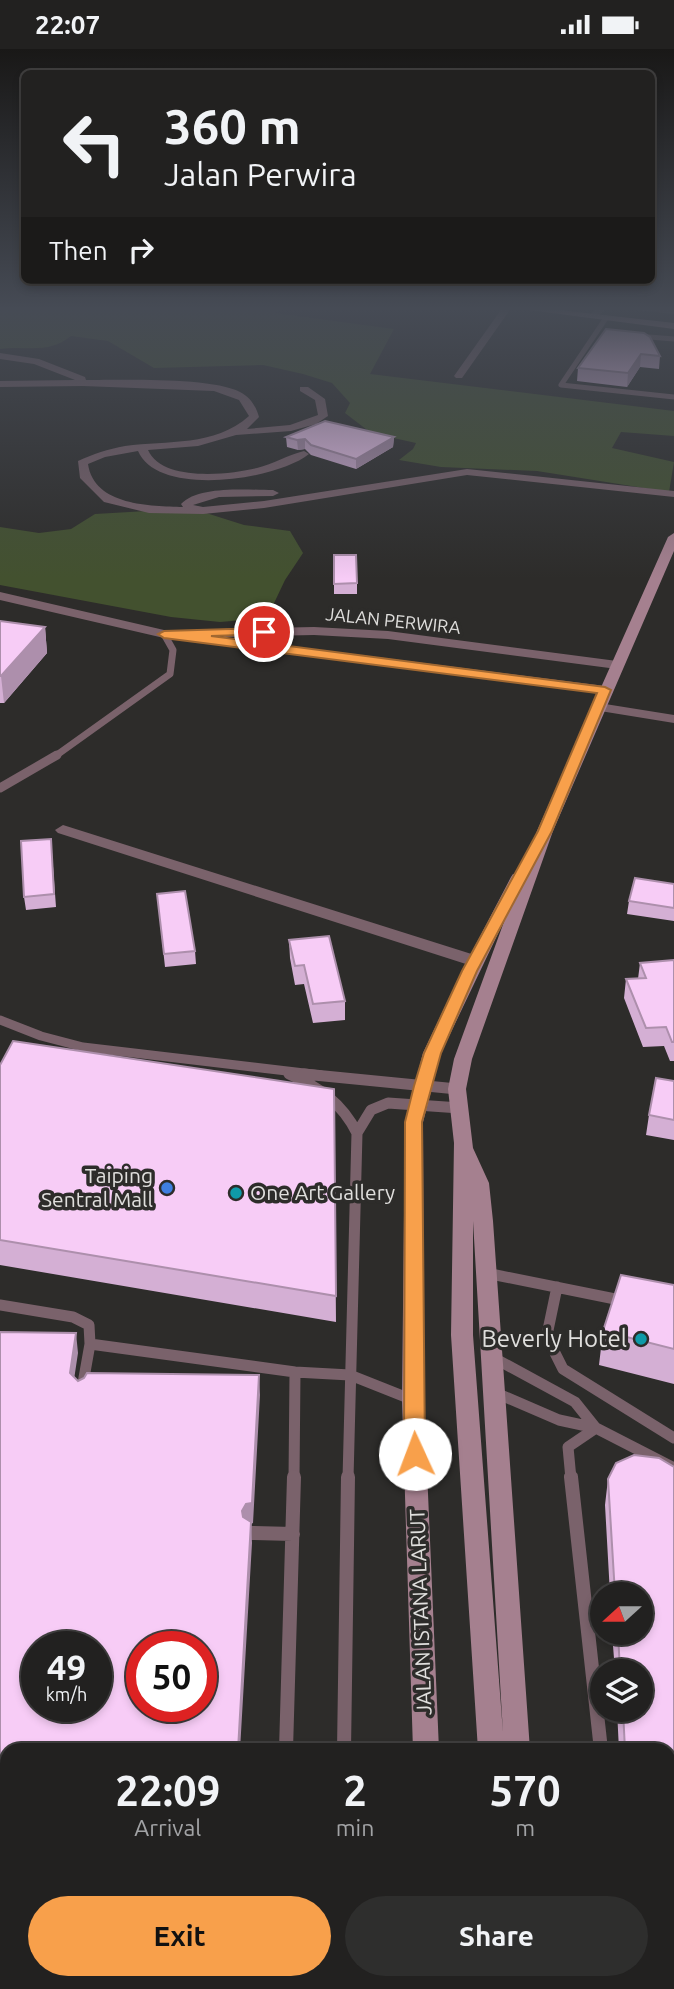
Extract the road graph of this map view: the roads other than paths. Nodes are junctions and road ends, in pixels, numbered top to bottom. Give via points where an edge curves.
1 (243, 398) edge
2 (318, 398) edge
3 (234, 432) junction
4 (142, 448) junction
5 (304, 454) edge
6 (274, 493) dead end
7 (674, 494) edge
8 (191, 510) junction
9 (674, 537) edge
10 (0, 596) edge
11 (164, 634) junction
12 (617, 665) junction
13 (605, 690) junction
14 (599, 708) junction
15 (674, 719) edge
16 (0, 788) edge
17 (63, 830) dead end
18 (545, 831) junction
19 (475, 961) junction
20 (0, 1020) edge
21 (289, 1074) junction
22 (420, 1095) junction
23 (459, 1098) junction
24 (357, 1132) junction
25 (463, 1143) junction
26 (486, 1273) junction
27 (558, 1287) junction
28 (635, 1303) edge
29 (0, 1305) edge
30 (90, 1344) junction
31 (491, 1356) junction
32 (295, 1371) junction
33 (350, 1375) junction
34 (494, 1391) junction
35 (81, 1393) edge
36 (413, 1400) junction
37 (596, 1428) junction
38 (674, 1438) edge
39 (674, 1468) edge
40 (252, 1533) edge
41 (293, 1534) junction
42 (286, 1743) edge
43 (344, 1743) edge
44 (426, 1743) edge
45 (491, 1743) edge
46 (517, 1743) edge
47 (600, 1743) edge

1 - 3 street via 254,417 246,428
2 - 3 street via 323,416 296,428
3 - 4 street via 192,443
4 - 5 street via 150,463 162,471 209,477 257,471
4 - 8 street via 96,454 82,463 85,480 120,503
6 - 8 street via 205,496 187,503
7 - 8 street via 472,472 251,508
9 - 12 main road, JALAN ISTANA LARUT
10 - 11 street, JALAN PERWIRA
11 - 12 street, JALAN PERWIRA via 342,631
11 - 13 street, JALAN PERWIRA
11 - 16 lane via 173,650 170,674 56,756
12 - 13 main road, JALAN ISTANA LARUT
13 - 14 main road, JALAN ISTANA LARUT
14 - 15 street
14 - 18 main road, JALAN ISTANA LARUT
17 - 19 street
18 - 19 main road, JALAN ISTANA LARUT
18 - 23 main road, JALAN ISTANA LARUT via 463,1059
19 - 22 main road, JALAN ISTANA LARUT via 432,1053
20 - 21 lane via 66,1045
21 - 22 lane
21 - 24 lane via 339,1103
22 - 23 lane
22 - 23 lane
22 - 24 lane via 371,1110
22 - 36 main road, JALAN ISTANA LARUT via 414,1122
23 - 25 main road, JALAN ISTANA LARUT
24 - 33 lane
25 - 26 main road, JALAN ISTANA LARUT via 479,1183
25 - 45 main road, JALAN ISTANA LARUT via 463,1335
26 - 27 lane
26 - 31 main road, JALAN ISTANA LARUT
27 - 28 lane
27 - 38 lane via 548,1329 563,1369
29 - 30 lane via 73,1317 89,1325
30 - 32 lane
30 - 35 lane
31 - 34 main road, JALAN ISTANA LARUT
31 - 37 lane via 575,1402
32 - 33 lane
32 - 41 lane
33 - 36 lane
33 - 43 lane
34 - 37 lane via 559,1420
34 - 46 main road, JALAN ISTANA LARUT
36 - 44 main road, JALAN ISTANA LARUT
37 - 39 lane
37 - 47 lane via 568,1447
40 - 41 lane
41 - 42 lane

